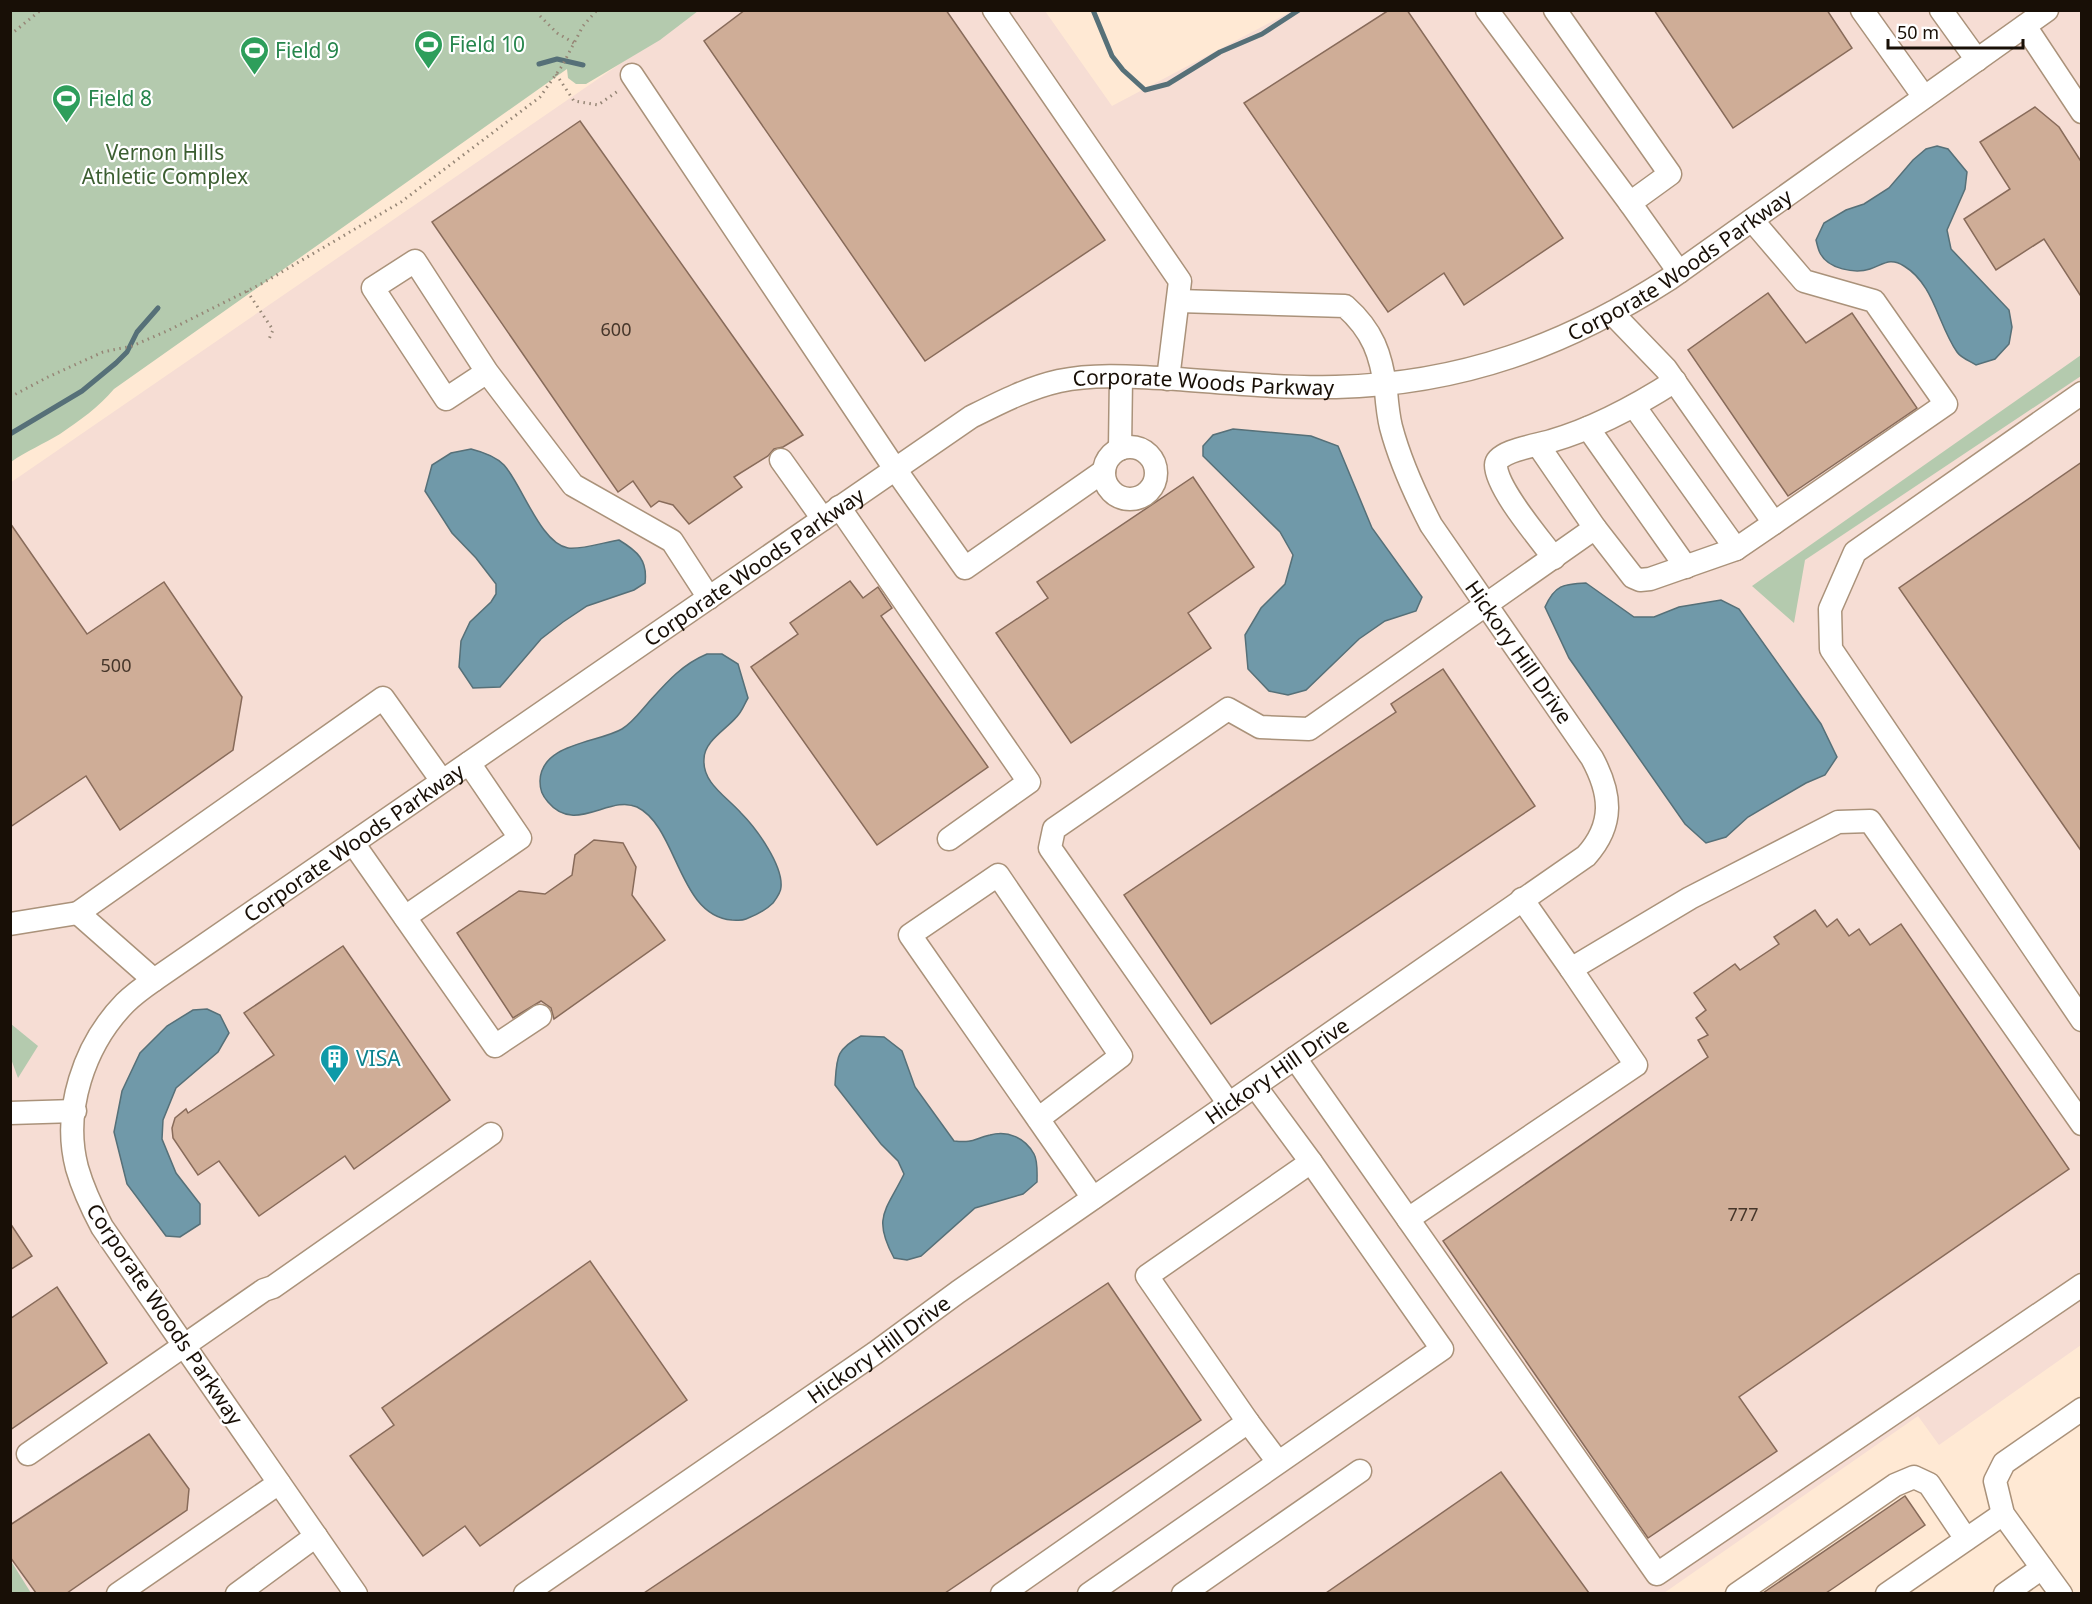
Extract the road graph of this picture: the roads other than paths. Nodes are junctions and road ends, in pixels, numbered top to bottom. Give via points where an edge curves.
1 (994, 10) edge
2 (1487, 10) edge
3 (1555, 10) edge
4 (1862, 10) edge
5 (1941, 10) edge
6 (2047, 10) edge
7 (2025, 26) junction
8 (1977, 60) junction
9 (635, 79) road end
10 (1924, 97) junction
11 (2082, 112) edge
12 (1630, 203) junction
13 (1752, 220) junction
14 (1679, 272) junction
15 (1178, 301) junction
16 (1612, 313) junction
17 (487, 372) junction
18 (1121, 377) junction
19 (1168, 379) junction
20 (1675, 381) junction
21 (1385, 384) junction
22 (2082, 393) edge
23 (1634, 406) junction
24 (1588, 428) junction
25 (1538, 445) junction
26 (1120, 449) junction
27 (781, 459) dead end
28 (895, 469) junction
29 (1104, 471) junction
30 (831, 513) junction
31 (1774, 523) junction
32 (1595, 528) junction
33 (1736, 549) junction
34 (1554, 558) junction
35 (1686, 567) junction
36 (709, 598) junction
37 (1487, 606) junction
38 (469, 763) junction
39 (442, 781) junction
40 (949, 839) dead end
41 (353, 843) junction
42 (1522, 899) junction
43 (78, 913) junction
44 (405, 917) junction
45 (10, 924) edge
46 (1571, 969) junction
47 (154, 980) junction
48 (540, 1016) dead end
49 (2082, 1020) edge
50 (1295, 1058) junction
51 (1255, 1086) junction
52 (1229, 1104) junction
53 (75, 1111) junction
54 (10, 1113) edge
55 (1038, 1119) junction
56 (2082, 1124) edge
57 (491, 1134) dead end
58 (1311, 1161) junction
59 (1093, 1198) junction
60 (1408, 1219) junction
61 (2082, 1285) edge
62 (188, 1352) junction
63 (2082, 1408) edge
64 (1248, 1422) junction
65 (28, 1454) dead end
66 (1278, 1462) junction
67 (1360, 1471) dead end
68 (279, 1484) junction
69 (2003, 1514) junction
70 (316, 1536) junction
71 (1966, 1539) junction
72 (2042, 1568) junction
73 (117, 1593) edge
74 (237, 1593) edge
75 (356, 1593) edge
76 (525, 1593) edge
77 (1002, 1593) edge
78 (1089, 1593) edge
79 (1183, 1593) edge
80 (1737, 1593) edge
81 (1887, 1593) edge
82 (2005, 1593) edge
83 (2061, 1593) edge

1 - 15 street via 1180,281
2 - 12 street
3 - 12 street via 1670,174
4 - 10 street
5 - 8 street
6 - 7 street, Corporate Woods Parkway
7 - 8 street, Corporate Woods Parkway
7 - 11 street
8 - 10 street, Corporate Woods Parkway
9 - 28 street
10 - 13 street, Corporate Woods Parkway
12 - 14 street
13 - 14 street, Corporate Woods Parkway
13 - 31 street via 1804,281 1874,301 1946,404
14 - 16 street, Corporate Woods Parkway
15 - 19 street
15 - 21 street, Hickory Hill Drive via 1345,306 1360,320 1378,350
16 - 20 street
16 - 21 street, Corporate Woods Parkway via 1533,350 1478,368
17 - 17 street via 415,261 373,288 446,399
17 - 36 street via 573,485 672,541
18 - 19 street, Corporate Woods Parkway
18 - 26 street
18 - 28 street, Corporate Woods Parkway via 1061,381 1009,398 971,417
19 - 21 street, Corporate Woods Parkway via 1335,387
20 - 23 street
20 - 31 street
21 - 37 street, Hickory Hill Drive via 1390,424 1417,497 1431,525
22 - 49 street via 1855,552 1830,609 1831,649
23 - 24 street
23 - 33 street
24 - 25 street
24 - 35 street
25 - 32 street
25 - 34 street via 1506,453 1495,463 1509,498
26 - 29 street via 1109,458
26 - 29 street via 1129,447 1146,453 1155,468 1153,485 1140,497 1123,498 1108,488
27 - 30 street
28 - 29 street via 965,568
28 - 30 street, Corporate Woods Parkway
30 - 36 street, Corporate Woods Parkway
30 - 40 street via 1029,782
31 - 33 street
32 - 34 street
32 - 35 street via 1633,577 1650,579
33 - 35 street
34 - 37 street
36 - 38 street, Corporate Woods Parkway
37 - 42 street, Hickory Hill Drive via 1592,758 1607,795 1607,816 1586,856
37 - 52 street via 1309,729 1260,726 1228,709 1054,829 1050,848
38 - 39 street, Corporate Woods Parkway
38 - 44 street via 520,838
39 - 41 street, Corporate Woods Parkway
39 - 43 street via 383,698
41 - 44 street
41 - 47 street, Corporate Woods Parkway
42 - 46 street
42 - 50 street, Hickory Hill Drive
43 - 45 street
43 - 47 street
44 - 48 street via 495,1046
46 - 56 street via 1690,898 1838,822 1870,821
46 - 60 street via 1636,1065
47 - 53 street, Corporate Woods Parkway via 126,1002 92,1050 78,1082
50 - 51 street, Hickory Hill Drive
50 - 60 street
51 - 52 street, Hickory Hill Drive
51 - 58 street
52 - 59 street, Hickory Hill Drive
53 - 54 street
53 - 62 street, Corporate Woods Parkway via 74,1148 87,1197 102,1227
55 - 55 street via 910,934 998,875 1121,1056
55 - 59 street
57 - 62 street via 273,1287 275,1294
58 - 64 street via 1147,1276
58 - 66 street via 1442,1349
59 - 76 street, Hickory Hill Drive
60 - 61 street via 1657,1574
62 - 65 street
62 - 68 street, Corporate Woods Parkway
63 - 69 street via 2004,1462 1995,1480
64 - 66 street
64 - 77 street
66 - 78 street
67 - 79 street
68 - 70 street, Corporate Woods Parkway
68 - 73 street
69 - 71 street
69 - 72 street
70 - 74 street
70 - 75 street, Corporate Woods Parkway
71 - 80 street via 1929,1484 1914,1477 1895,1485
71 - 81 street
72 - 82 street
72 - 83 street

